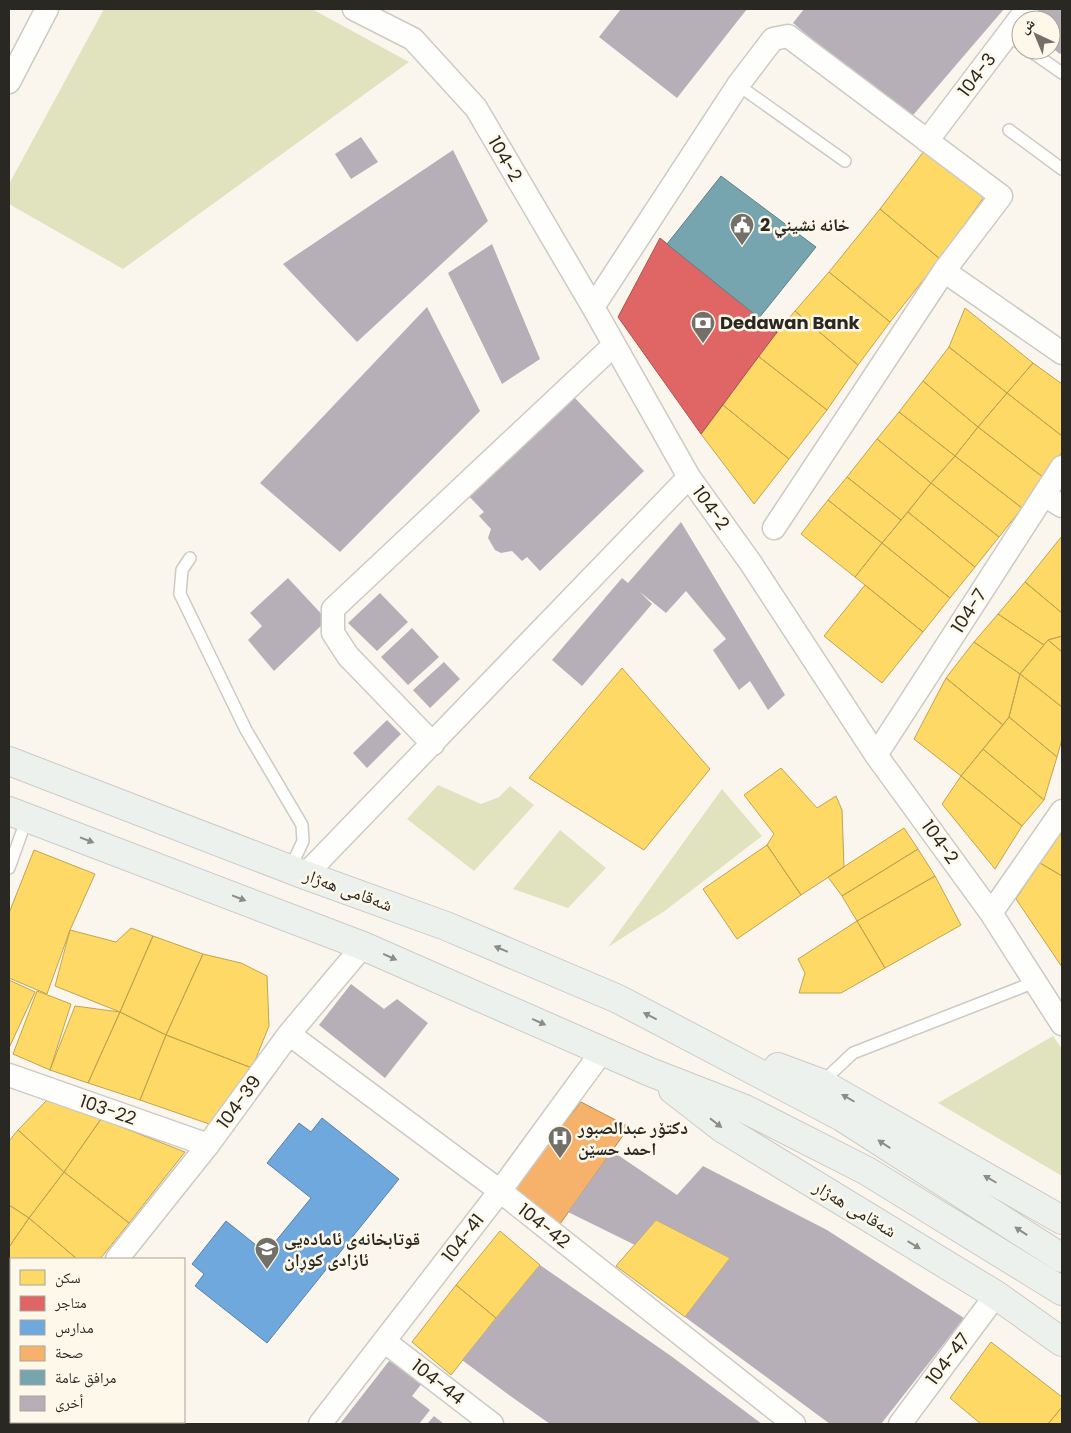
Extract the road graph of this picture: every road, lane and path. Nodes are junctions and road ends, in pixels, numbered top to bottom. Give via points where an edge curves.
1 (48, 9) edge
2 (354, 9) edge
3 (1011, 43) edge
4 (1043, 60) edge
5 (1062, 73) edge
6 (9, 82) edge
7 (738, 85) junction
8 (1009, 130) dead end
9 (927, 141) junction
10 (845, 161) dead end
11 (1062, 169) edge
12 (944, 271) junction
13 (593, 307) junction
14 (614, 345) junction
15 (1062, 353) edge
16 (1062, 467) edge
17 (689, 477) junction
18 (1053, 501) edge
19 (774, 528) dead end
20 (190, 558) dead end
21 (433, 744) junction
22 (876, 755) junction
23 (9, 761) edge
24 (68, 785) junction
25 (1062, 811) edge
26 (18, 814) edge
27 (54, 827) junction
28 (9, 868) edge
29 (298, 872) junction
30 (991, 913) junction
31 (364, 946) junction
32 (1035, 982) junction
33 (1062, 1024) edge
34 (682, 1032) junction
35 (289, 1034) junction
36 (603, 1050) junction
37 (650, 1072) junction
38 (9, 1074) edge
39 (822, 1083) junction
40 (208, 1145) junction
41 (500, 1191) junction
42 (1062, 1220) edge
43 (118, 1258) edge
44 (1062, 1258) edge
45 (1062, 1291) edge
46 (996, 1294) junction
47 (384, 1341) junction
48 (1062, 1342) edge
49 (320, 1424) edge
50 (492, 1424) edge
51 (794, 1424) edge
52 (900, 1424) edge

1 - 6 street
2 - 13 street, 104-2 via 413,40 476,108
3 - 9 street, 104-3
4 - 5 lane
7 - 9 street via 773,39 788,36
7 - 10 lane
7 - 13 street
8 - 11 lane
9 - 12 street via 1001,196
12 - 15 street
12 - 19 street
13 - 14 street, 104-2
14 - 17 street, 104-2
14 - 21 street via 333,609 333,633 348,656
16 - 18 street, 104-7
17 - 21 street
17 - 22 street, 104-2 via 750,562
18 - 22 street, 104-7
20 - 29 lane via 182,570 180,594 246,730 302,825
21 - 29 street
22 - 30 street, 104-2
23 - 24 main road, شەقامی هەژار
24 - 27 main road
24 - 29 main road, شەقامی هەژار
25 - 30 street
26 - 27 main road, شەقامی هەژار
26 - 28 lane
27 -> 31 main road, شەقامی هەژار
34 -> 29 main road, شەقامی هەژار via 618,999 446,926
30 - 32 street, 104-2
31 - 35 street, 104-39
31 -> 36 main road, شەقامی هەژار
32 - 33 street, 104-2
32 - 39 lane via 854,1053
34 - 39 main road, شەقامی هەژار
44 -> 34 main road, شەقامی هەژار via 842,1117
35 - 40 street, 104-39
35 - 41 street, 104-42
36 - 37 main road, شەقامی هەژار
36 - 41 street, 104-41
37 - 45 main road, شەقامی هەژار via 745,1109 867,1170
37 -> 46 main road, شەقامی هەژار via 722,1128
38 - 40 street, 103-22
42 -> 39 main road, شەقامی هەژار
40 - 43 street, 104-39
41 - 47 street, 104-41
41 - 51 street, 104-42
46 - 48 main road, شەقامی هەژار
46 - 52 street, 104-47
47 - 49 street, 104-41
47 - 50 street, 104-44

